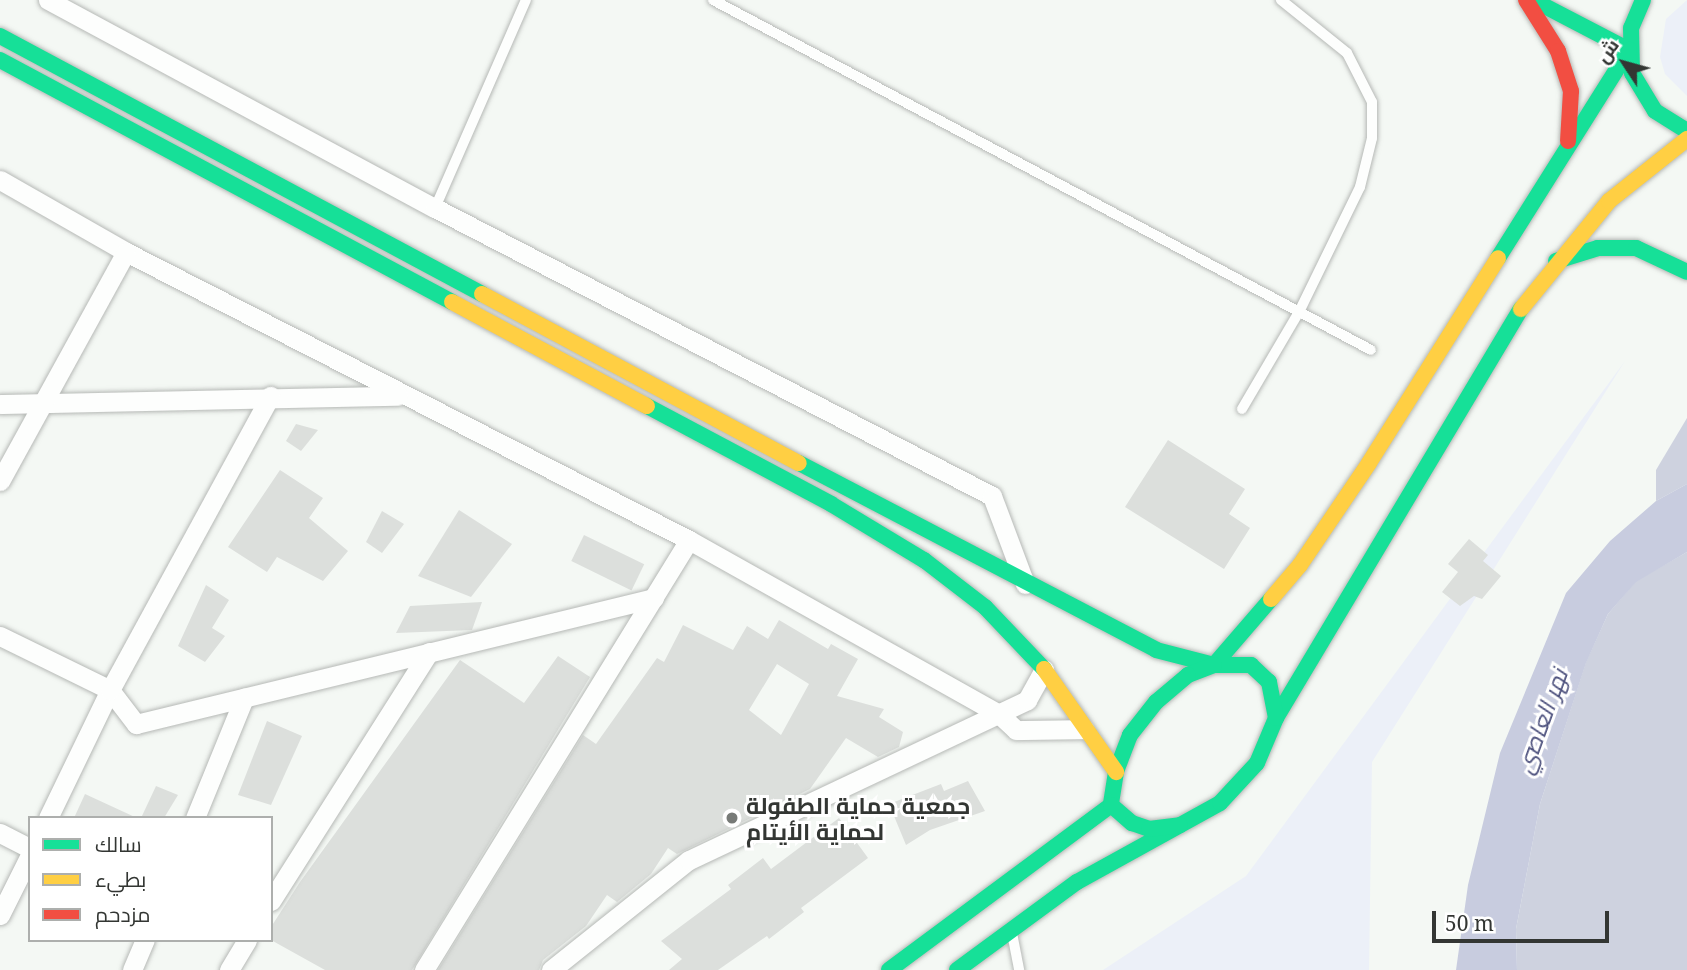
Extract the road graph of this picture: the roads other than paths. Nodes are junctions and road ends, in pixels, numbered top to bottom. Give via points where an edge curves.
1 (48, 0) edge
2 (526, 0) edge
3 (713, 0) edge
4 (1281, 0) edge
5 (1526, 0) edge
6 (1534, 0) edge
7 (1643, 0) edge
8 (0, 36) edge
9 (1629, 50) junction
10 (0, 60) edge
11 (1687, 131) edge
12 (1687, 139) edge
13 (1568, 141) junction
14 (0, 180) edge
15 (435, 208) junction
16 (126, 252) junction
17 (1556, 261) junction
18 (1687, 272) edge
19 (1300, 310) junction
20 (1371, 350) dead end
21 (270, 396) junction
22 (403, 397) junction
23 (41, 402) junction
24 (0, 404) edge
25 (1242, 409) dead end
26 (0, 481) edge
27 (689, 540) junction
28 (1026, 584) junction
29 (654, 598) junction
30 (0, 636) edge
31 (429, 652) junction
32 (1214, 665) junction
33 (1044, 668) junction
34 (110, 690) junction
35 (244, 698) junction
36 (999, 714) junction
37 (1276, 718) junction
38 (1084, 729) junction
39 (1116, 772) junction
40 (1111, 805) junction
41 (49, 816) edge
42 (196, 816) edge
43 (1180, 825) junction
44 (0, 833) edge
45 (28, 847) edge
46 (28, 859) edge
47 (273, 898) edge
48 (0, 915) edge
49 (1011, 930) junction
50 (144, 942) edge
51 (246, 942) edge
52 (132, 970) edge
53 (229, 970) edge
54 (424, 970) edge
55 (551, 970) edge
56 (889, 970) edge
57 (957, 970) edge
58 (1019, 970) edge

1 - 15 street
2 - 15 lane
3 - 19 lane
4 - 19 lane via 1347,53 1372,102 1372,138 1360,187
5 - 13 main road via 1558,51 1571,91
6 - 9 main road
7 - 9 main road via 1631,28
8 - 28 main road
9 - 11 main road via 1641,93 1655,111
9 - 13 main road
10 - 33 main road via 831,504 924,560 985,607
12 - 17 main road via 1609,201
13 - 32 main road via 1300,565
14 - 16 street
15 - 28 street via 992,496
16 - 22 street
16 - 23 street
17 - 18 main road via 1598,248 1636,248
17 - 37 main road via 1497,343
19 - 20 lane
19 - 25 lane
21 - 22 street
21 - 23 street
21 - 34 street
22 - 27 street
23 - 24 street
23 - 26 street
27 - 29 street
27 - 36 street
28 - 32 main road via 1156,650
29 - 31 street
29 - 54 street
30 - 34 street
31 - 35 street
31 - 47 street
32 - 37 main road via 1251,665 1269,682
32 - 39 main road via 1188,675 1156,702 1130,735
33 - 36 street via 1027,700
33 - 38 main road
34 - 35 street via 136,724
34 - 41 street
35 - 42 street
36 - 38 street via 1016,730
36 - 55 street via 825,792 689,860
37 - 43 main road via 1247,773 1220,803
38 - 39 main road
39 - 40 main road
40 - 43 main road via 1132,823 1149,829
40 - 56 main road
43 - 49 main road via 1077,882
44 - 45 street
46 - 48 street
49 - 57 main road
49 - 58 lane
50 - 52 street
51 - 53 street

